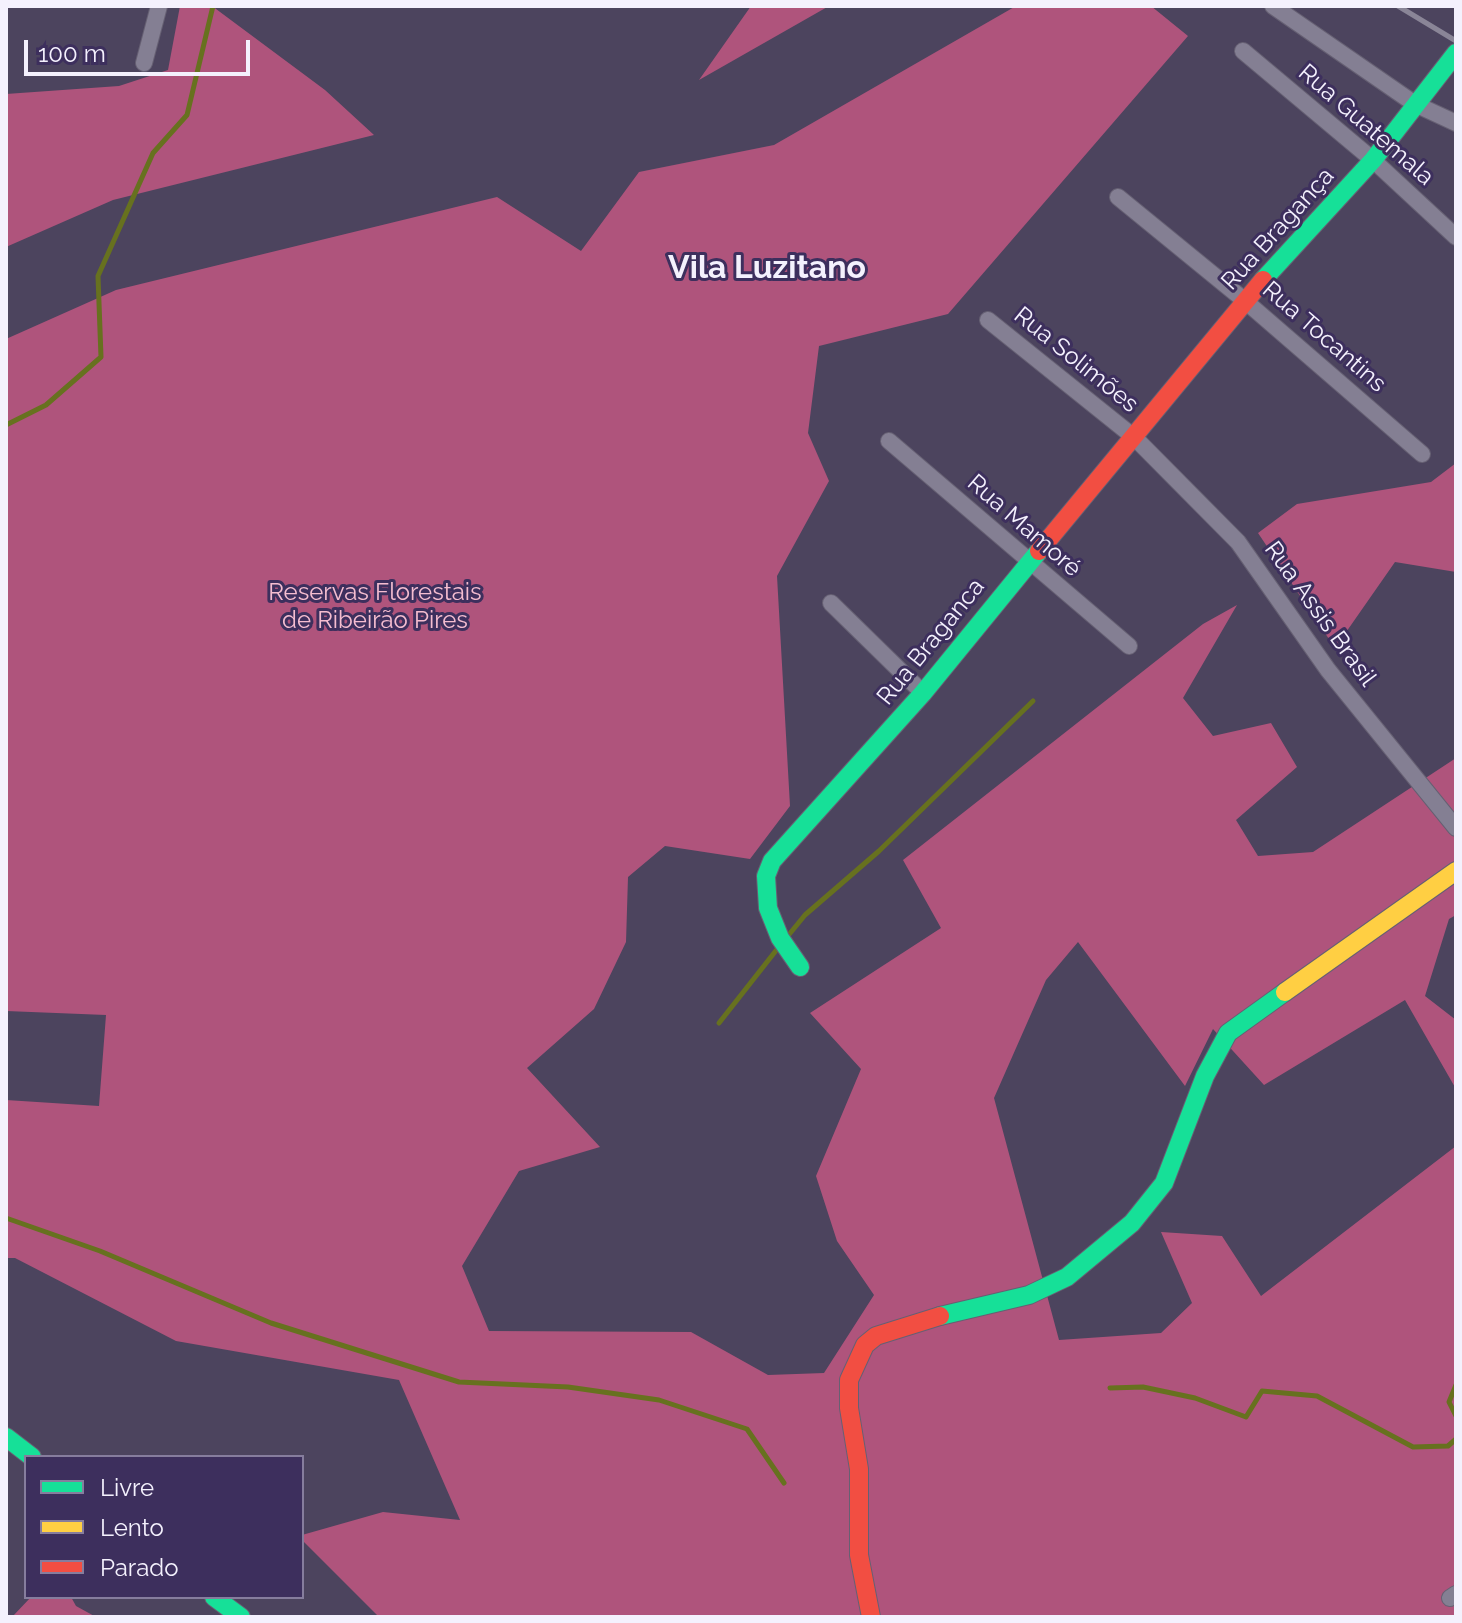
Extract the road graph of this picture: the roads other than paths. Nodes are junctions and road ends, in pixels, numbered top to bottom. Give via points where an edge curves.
1 (159, 6) edge
2 (1273, 6) edge
3 (1243, 51) dead end
4 (1456, 53) edge
5 (144, 63) dead end
6 (1415, 104) junction
7 (1456, 123) edge
8 (1373, 160) junction
9 (1118, 197) dead end
10 (1456, 237) edge
11 (1244, 300) junction
12 (988, 320) dead end
13 (1135, 438) junction
14 (889, 441) dead end
15 (1422, 454) dead end
16 (1026, 562) junction
17 (831, 603) dead end
18 (1129, 646) dead end
19 (923, 693) junction
20 (1456, 828) edge
21 (1456, 871) edge
22 (800, 967) dead end
23 (6, 1437) edge
24 (29, 1455) edge
25 (217, 1599) edge
26 (241, 1617) edge
27 (871, 1617) edge

1 - 5 street
2 - 6 street
3 - 8 street, Rua Guatemala
4 - 6 main road, Rua Bragança
6 - 7 street
6 - 8 main road, Rua Bragança
8 - 10 street, Rua Guatemala
8 - 11 main road, Rua Bragança
9 - 11 street, Rua Tocantins
11 - 13 main road, Rua Bragança
11 - 15 street, Rua Tocantins
12 - 13 street, Rua Solimões
13 - 16 main road, Rua Braganca
13 - 20 street, Rua Assis Brasil via 1238,542 1328,670
14 - 16 street, Rua Mamoré
16 - 18 street, Rua Mamoré
16 - 19 main road, Rua Braganca
17 - 19 street
19 - 22 main road, Rua Braganca via 787,842 766,876 768,908
21 - 27 main road via 1228,1033 1205,1076 1164,1183 1132,1223 1067,1277 1029,1295 876,1336 865,1345 849,1380 849,1408 859,1469 859,1555
23 - 24 main road
25 - 26 main road

